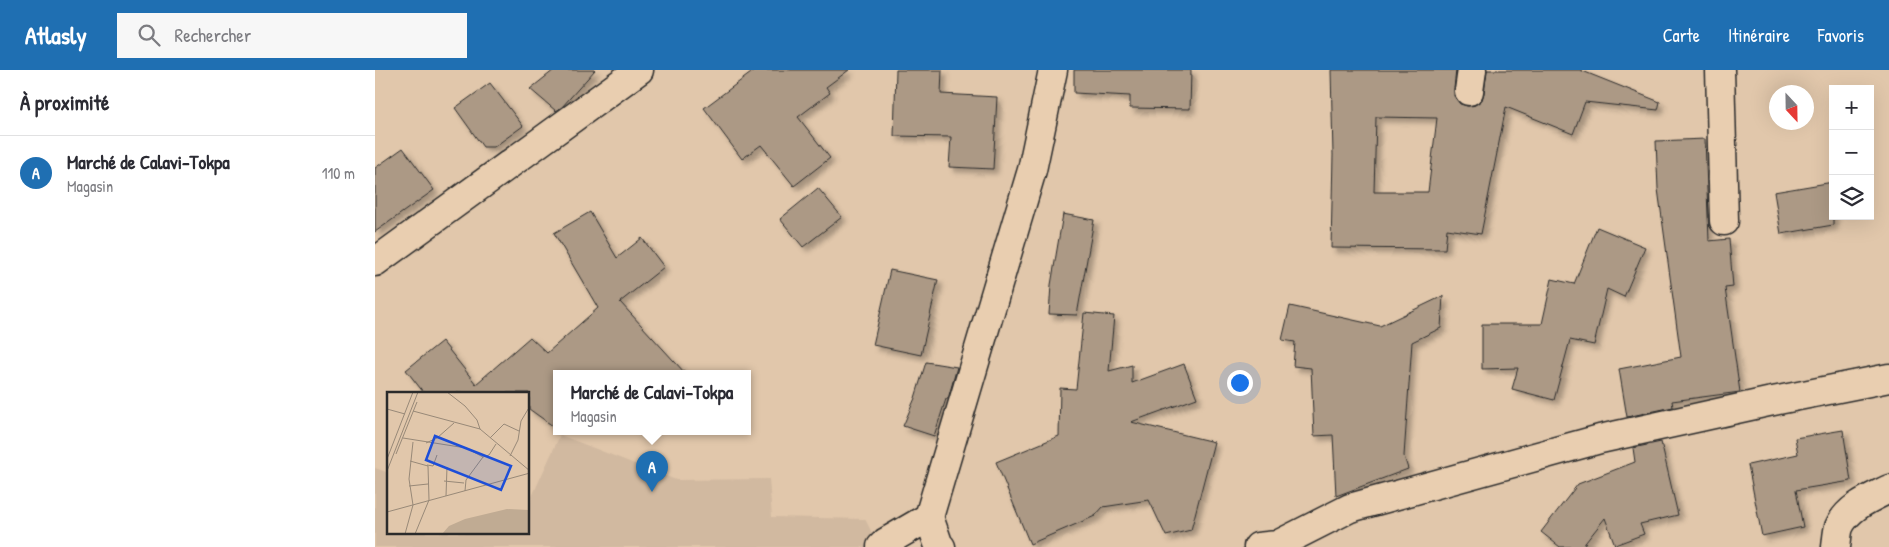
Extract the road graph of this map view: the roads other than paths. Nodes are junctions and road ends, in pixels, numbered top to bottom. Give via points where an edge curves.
1 (639, 70) edge
2 (1053, 70) edge
3 (1720, 70) edge
4 (1723, 221) dead end
5 (375, 262) edge
6 (1889, 378) edge
7 (1889, 489) edge
8 (929, 517) junction
9 (881, 547) edge
10 (941, 547) edge
11 (1258, 547) edge
12 (1837, 547) edge

1 - 5 street
2 - 8 street via 1032,170
3 - 4 street
6 - 11 street via 1600,439 1349,508 1277,545
7 - 12 street via 1848,514 1839,528
8 - 9 street
8 - 10 street

